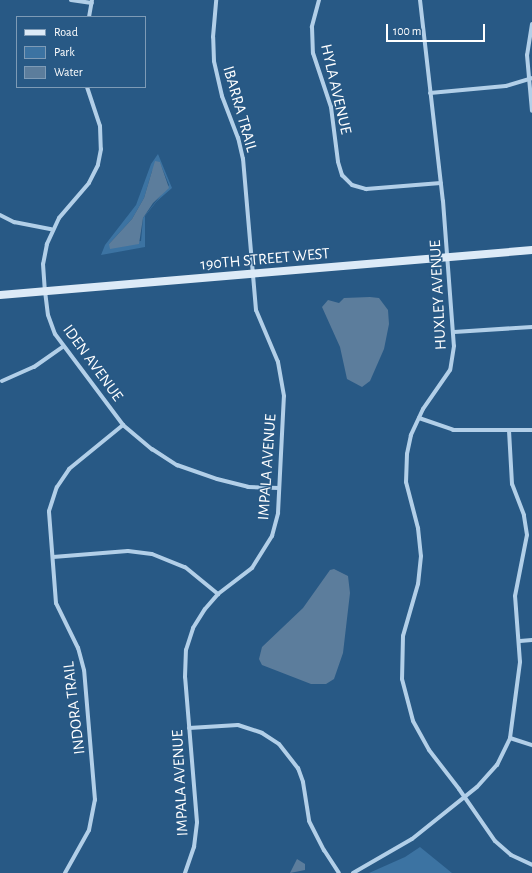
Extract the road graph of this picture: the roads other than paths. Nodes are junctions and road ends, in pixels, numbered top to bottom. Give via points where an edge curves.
1 (71, 0) edge
2 (216, 0) edge
3 (319, 0) edge
4 (420, 0) edge
5 (92, 2) edge
6 (89, 16) edge
7 (532, 24) edge
8 (530, 79) edge
9 (87, 88) edge
10 (430, 93) junction
11 (532, 111) edge
12 (441, 183) junction
13 (0, 216) edge
14 (51, 229) junction
15 (532, 250) edge
16 (448, 257) junction
17 (253, 273) junction
18 (45, 291) junction
19 (0, 295) edge
20 (532, 326) edge
21 (454, 332) junction
22 (63, 347) junction
23 (2, 382) dead end
24 (418, 418) junction
25 (123, 425) junction
26 (532, 430) edge
27 (509, 431) junction
28 (279, 488) junction
29 (53, 557) junction
30 (218, 594) junction
31 (532, 640) edge
32 (520, 641) junction
33 (189, 728) junction
34 (510, 738) junction
35 (532, 745) edge
36 (465, 797) junction
37 (532, 865) edge
38 (64, 873) edge
39 (184, 873) edge
40 (339, 873) edge
41 (352, 873) edge

1 - 5 street
2 - 17 street, IBARRA TRAIL via 214,61 222,96 243,159
3 - 12 street, HYLA AVENUE via 312,27 313,53 331,107 342,175 352,185 366,189
4 - 10 street, HUXLEY AVENUE
5 - 6 street
7 - 8 street via 527,56
8 - 10 street via 506,86
8 - 11 street
9 - 14 street, IDEN AVENUE via 101,134 98,165 86,188
10 - 12 street, HUXLEY AVENUE
12 - 16 street, HUXLEY AVENUE
13 - 14 street via 14,222
14 - 18 street, IDEN AVENUE via 44,258
15 - 16 street, 190TH STREET WEST
16 - 17 street, 190TH STREET WEST
16 - 21 street, HUXLEY AVENUE
17 - 18 street, 190TH STREET WEST
17 - 28 street, IMPALA AVENUE via 258,315 278,362 283,384
18 - 19 street, 190TH STREET WEST
18 - 22 street, IDEN AVENUE via 50,322
20 - 21 street
21 - 24 street, HUXLEY AVENUE via 454,353 450,370
22 - 23 street via 34,367
22 - 25 street, IDEN AVENUE
24 - 27 street via 453,430
24 - 36 street, HUXLEY AVENUE via 409,444 406,472 419,537 420,566 403,636 402,679 409,711 423,741
25 - 28 street, IDEN AVENUE via 162,456 188,470 233,484
25 - 29 street, INDORA TRAIL via 75,463 56,487 49,511
26 - 27 street
27 - 32 street via 512,484 527,530 526,553 515,596
28 - 30 street, IMPALA AVENUE via 277,519 265,551 245,576
29 - 30 street via 128,551 152,554 190,570
29 - 38 street, INDORA TRAIL via 56,603 78,648 84,670 95,800 89,830
30 - 33 street, IMPALA AVENUE via 196,622 186,650 184,671
31 - 32 street
32 - 34 street via 519,671
33 - 39 street, IMPALA AVENUE via 197,822 194,847
33 - 40 street via 238,725 262,733 279,744 298,768 303,782 309,821
34 - 35 street
34 - 36 street via 492,771
36 - 37 street, HUXLEY AVENUE via 495,841 512,855
36 - 41 street via 412,839

